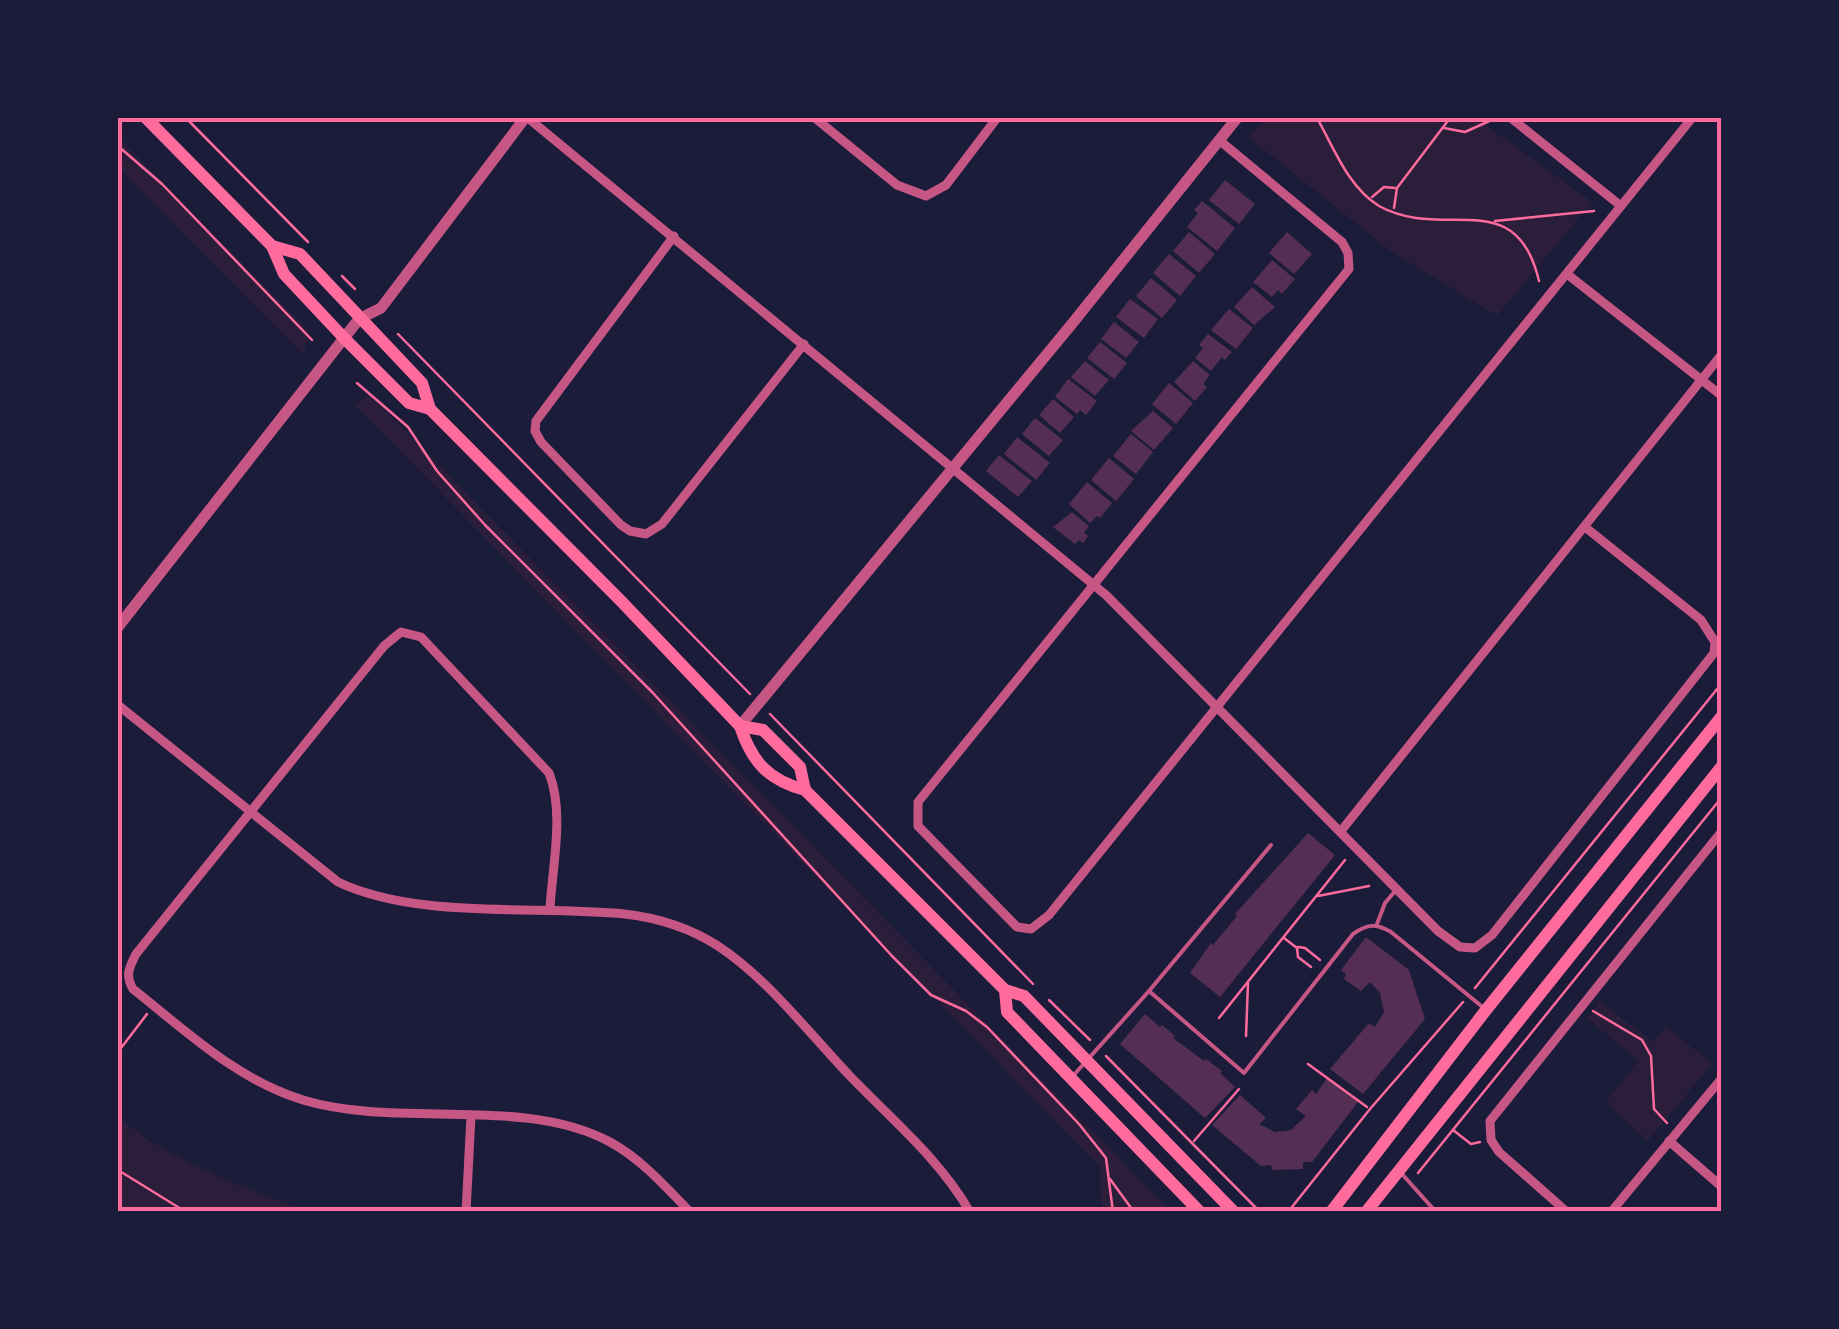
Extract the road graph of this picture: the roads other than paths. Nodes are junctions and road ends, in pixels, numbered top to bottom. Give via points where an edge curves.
1 (146, 118) edge
2 (526, 118) edge
3 (815, 118) edge
4 (997, 118) edge
5 (1236, 118) edge
6 (1511, 118) edge
7 (1692, 118) edge
8 (1219, 140) junction
9 (1621, 206) junction
10 (674, 236) junction
11 (272, 246) junction
12 (1567, 274) junction
13 (359, 320) junction
14 (344, 338) junction
15 (804, 344) junction
16 (1722, 354) edge
17 (1701, 380) junction
18 (1722, 396) edge
19 (430, 409) junction
20 (952, 466) junction
21 (1586, 528) junction
22 (1093, 583) junction
23 (118, 628) edge
24 (118, 705) edge
25 (1218, 709) junction
26 (1722, 716) edge
27 (740, 726) junction
28 (1722, 766) edge
29 (805, 790) junction
30 (249, 811) junction
31 (1341, 831) junction
32 (1722, 831) edge
33 (1270, 845) dead end
34 (1397, 889) junction
35 (550, 909) junction
36 (1377, 924) junction
37 (1005, 990) junction
38 (1150, 992) junction
39 (1486, 1010) junction
40 (1086, 1060) junction
41 (1071, 1078) junction
42 (1722, 1078) edge
43 (471, 1116) junction
44 (1673, 1137) junction
45 (1398, 1170) junction
46 (1722, 1188) edge
47 (466, 1212) edge
48 (690, 1212) edge
49 (970, 1212) edge
50 (1200, 1212) edge
51 (1234, 1212) edge
52 (1331, 1212) edge
53 (1366, 1212) edge
54 (1436, 1212) edge
55 (1566, 1212) edge
56 (1611, 1212) edge

1 - 11 main road
2 - 10 street
2 - 13 street via 381,308
3 - 4 street via 897,185 926,196 946,185
5 - 8 street
6 - 9 street
7 - 9 street
8 - 20 street
8 - 22 street via 1342,242 1349,268
9 - 12 street
10 - 15 street
10 - 15 street via 536,421 541,442 621,525 646,534 662,524
11 - 13 main road via 300,254
11 - 14 main road via 284,274
12 - 17 street
12 - 25 street
13 - 14 street
13 - 19 main road via 422,384
14 - 19 main road via 409,403
14 - 23 street
15 - 20 street
16 - 17 street
17 - 18 street
17 - 21 street
19 - 27 main road
20 - 22 street
20 - 27 street
21 - 31 street
21 - 34 street via 1701,620 1714,653 1483,944 1468,949 1451,942
22 - 25 street
22 - 25 street via 915,810 918,826 1017,928 1042,924
24 - 30 street
25 - 31 street
26 - 39 main road
27 - 29 main road via 748,752 778,783
27 - 29 main road via 764,730 800,768
28 - 45 main road
29 - 37 main road
30 - 35 street via 362,894 420,905
30 - 35 street via 393,636 415,633 550,774 556,817
30 - 43 street via 136,954 128,970 132,989 247,1077 285,1094 336,1108
31 - 34 street
32 - 55 street via 1490,1121 1499,1152
33 - 38 lane
34 - 36 lane
35 - 49 street via 662,920 739,962 934,1160
36 - 38 lane via 1352,934 1244,1072
36 - 39 lane
37 - 40 main road via 1024,996
37 - 41 main road via 1007,1012
38 - 40 lane
39 - 52 main road
40 - 41 lane
40 - 51 main road
41 - 50 main road
42 - 44 street
43 - 47 street
43 - 48 street via 557,1122 588,1132 613,1144
44 - 46 street
44 - 56 street
45 - 53 main road
45 - 54 lane

